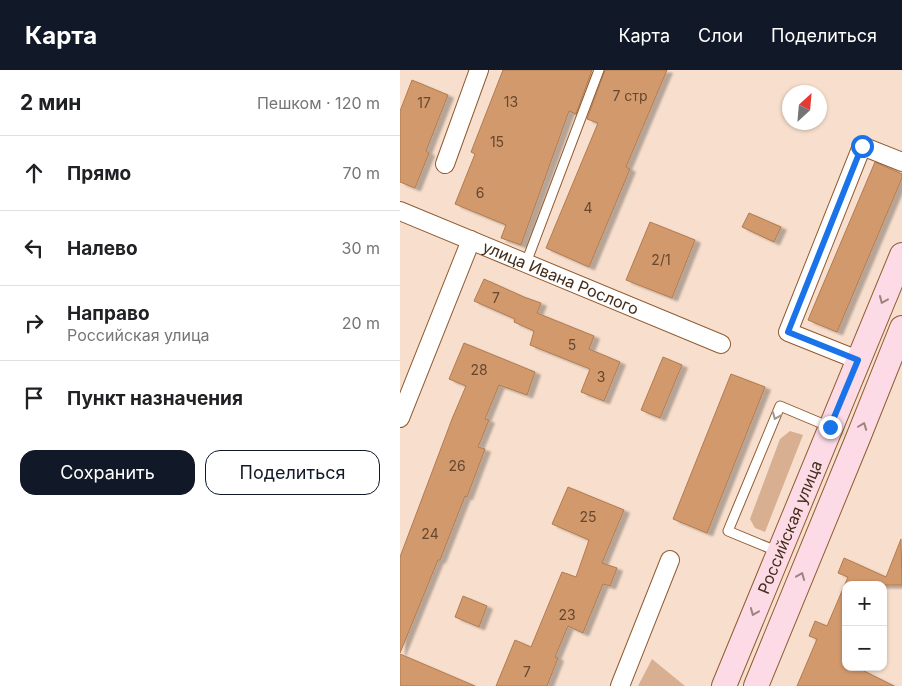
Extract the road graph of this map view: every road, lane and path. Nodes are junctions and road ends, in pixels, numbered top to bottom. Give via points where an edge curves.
1 (478, 70) edge
2 (599, 70) edge
3 (902, 162) edge
4 (445, 164) dead end
5 (400, 211) edge
6 (471, 240) junction
7 (902, 255) edge
8 (526, 263) junction
9 (902, 328) edge
10 (721, 344) dead end
11 (858, 360) junction
12 (400, 418) edge
13 (830, 427) junction
14 (779, 552) junction
15 (670, 560) dead end
16 (620, 686) edge
17 (724, 686) edge
18 (756, 686) edge

1 - 4 street
2 - 8 lane
3 - 11 street via 862,146 788,332
5 - 6 street, улица Ивана Рослого
6 - 8 street, улица Ивана Рослого
6 - 12 street
7 -> 11 main road, Российская улица
8 - 10 street, улица Ивана Рослого via 687,326
18 -> 9 main road, Российская улица
11 - 13 main road, Российская улица
13 - 14 main road, Российская улица
13 -> 14 lane via 780,406 728,531
14 -> 17 main road, Российская улица
15 - 16 street

